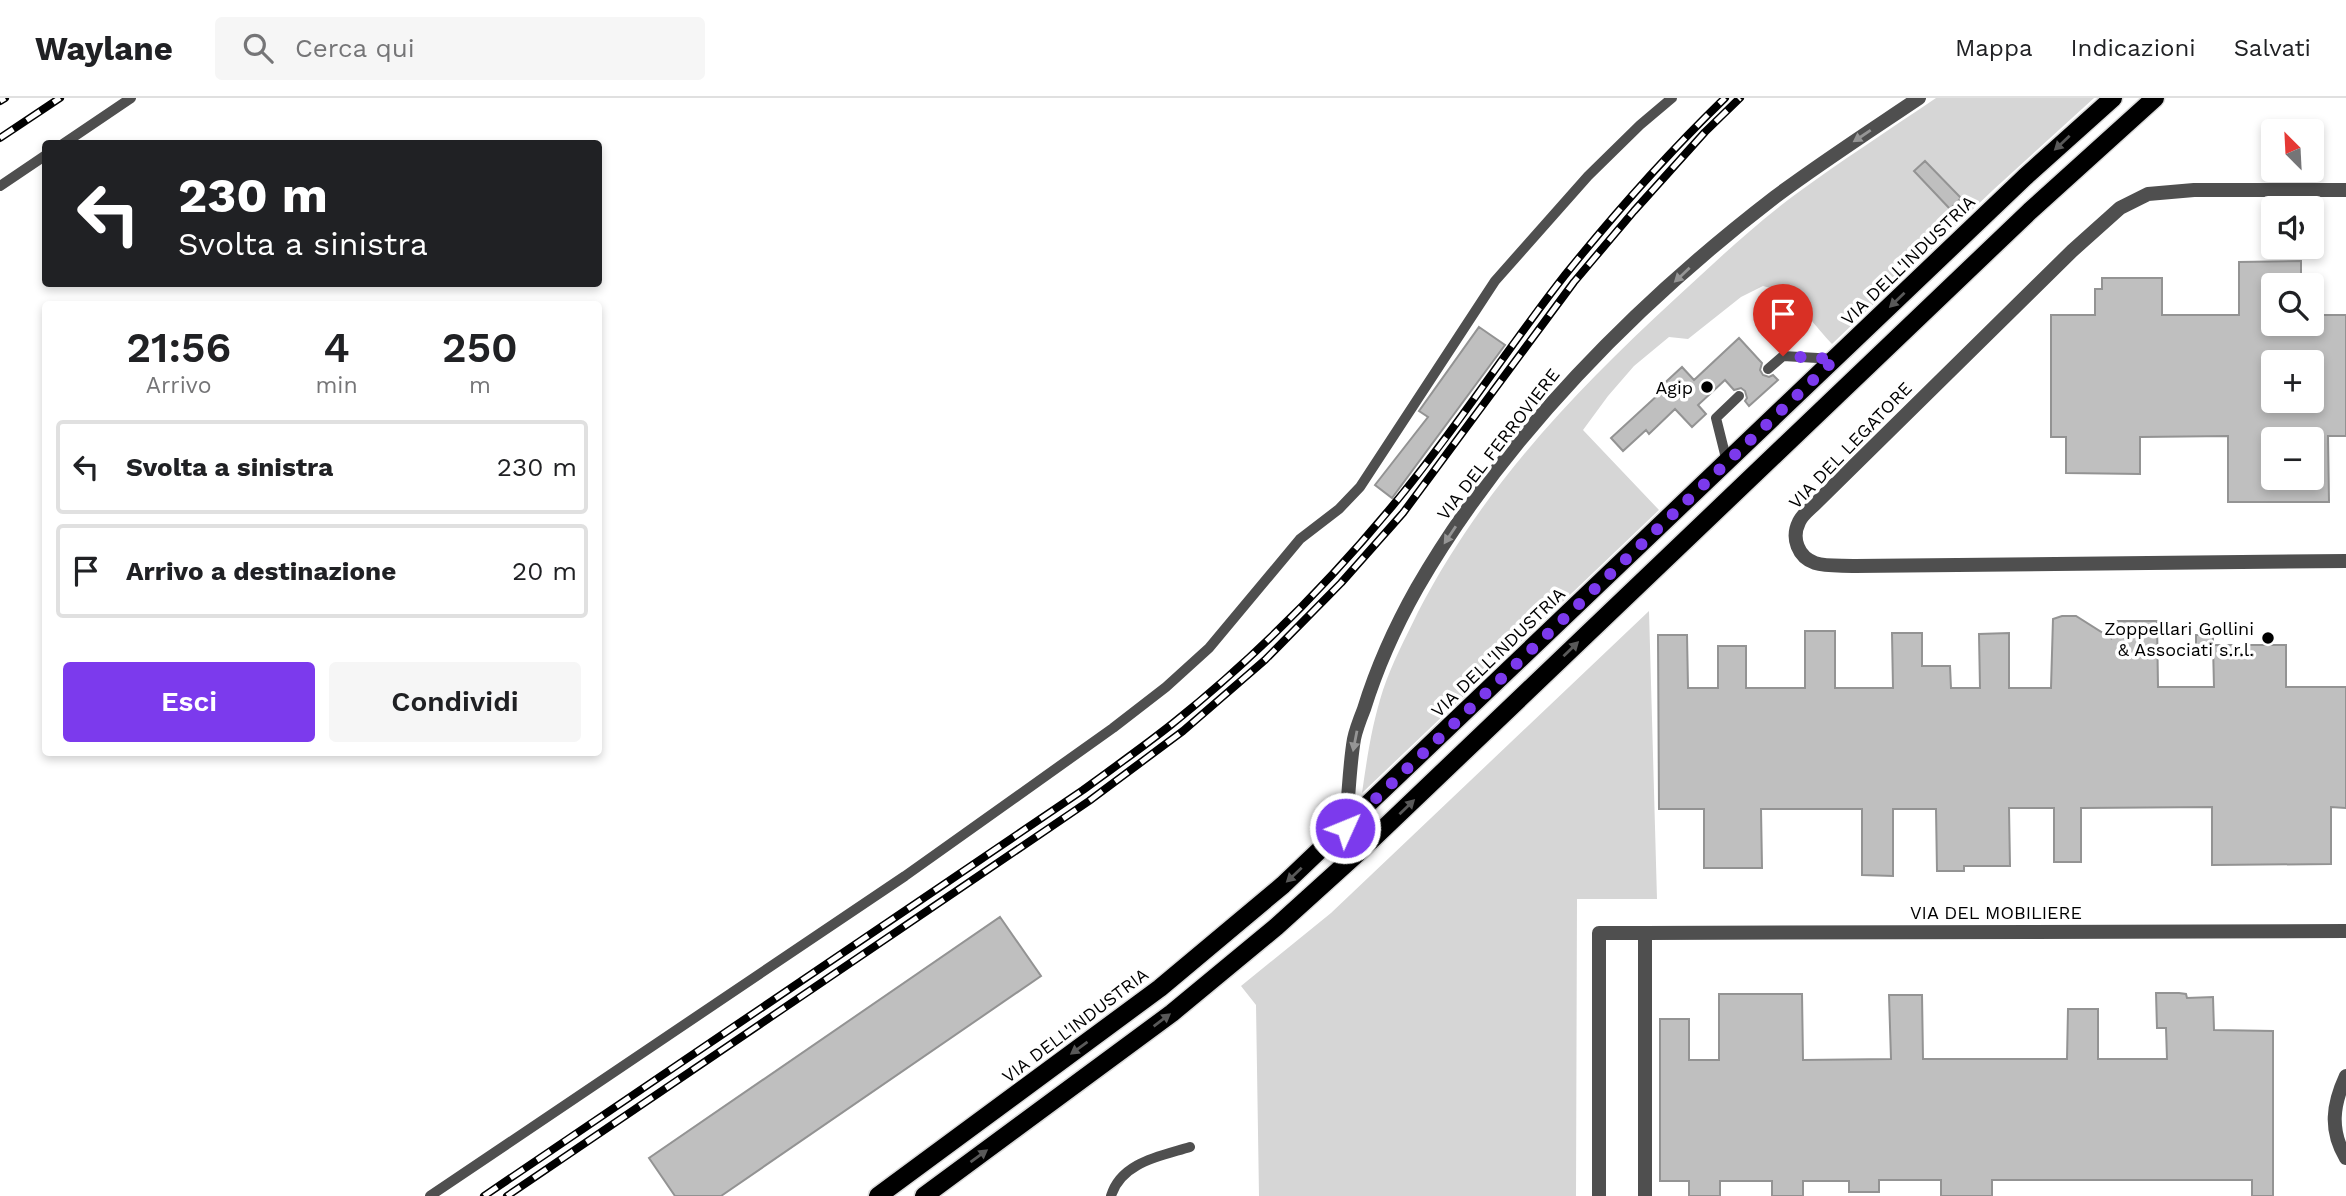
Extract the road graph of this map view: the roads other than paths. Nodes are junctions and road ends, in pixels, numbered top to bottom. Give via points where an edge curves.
1 (131, 98) edge
2 (1672, 98) edge
3 (1919, 98) edge
4 (2113, 98) edge
5 (2155, 98) edge
6 (69, 140) edge
7 (42, 158) edge
8 (0, 186) edge
9 (2346, 190) edge
10 (1835, 359) junction
11 (1768, 369) dead end
12 (1739, 396) dead end
13 (1727, 462) junction
14 (2346, 561) edge
15 (1345, 828) junction
16 (2346, 931) edge
17 (1645, 933) junction
18 (2346, 1076) edge
19 (1190, 1147) dead end
20 (2346, 1157) edge
21 (430, 1196) edge
22 (878, 1196) edge
23 (924, 1196) edge
24 (1111, 1196) edge
25 (1599, 1196) edge
26 (1645, 1196) edge

1 - 6 lane
2 - 21 lane via 1588,176 1495,281 1360,487 1300,539 1209,648 1166,687 916,868
3 -> 15 street, VIA DEL FERROVIERE via 1710,249 1575,377 1519,441 1467,509 1398,622 1354,738
4 -> 10 main road, VIA DELL'INDUSTRIA
23 -> 5 main road via 1172,1013 1276,927 2030,211
7 - 8 lane
9 - 14 street, VIA DEL LEGATORE via 2194,190 2148,194 2120,208 1814,505 1800,520 1796,533 1798,550 1818,564
10 - 11 lane via 1783,356
10 - 13 main road, VIA DELL'INDUSTRIA
12 - 13 lane via 1716,418
13 - 15 main road, VIA DELL'INDUSTRIA
15 -> 22 main road, VIA DELL'INDUSTRIA via 1160,988
16 - 17 street, VIA DEL MOBILIERE
17 - 25 street, VIA DEL MOBILIERE via 1599,933
17 - 26 street
18 - 20 street via 2336,1097 2334,1122
19 - 24 lane via 1136,1165 1120,1179

